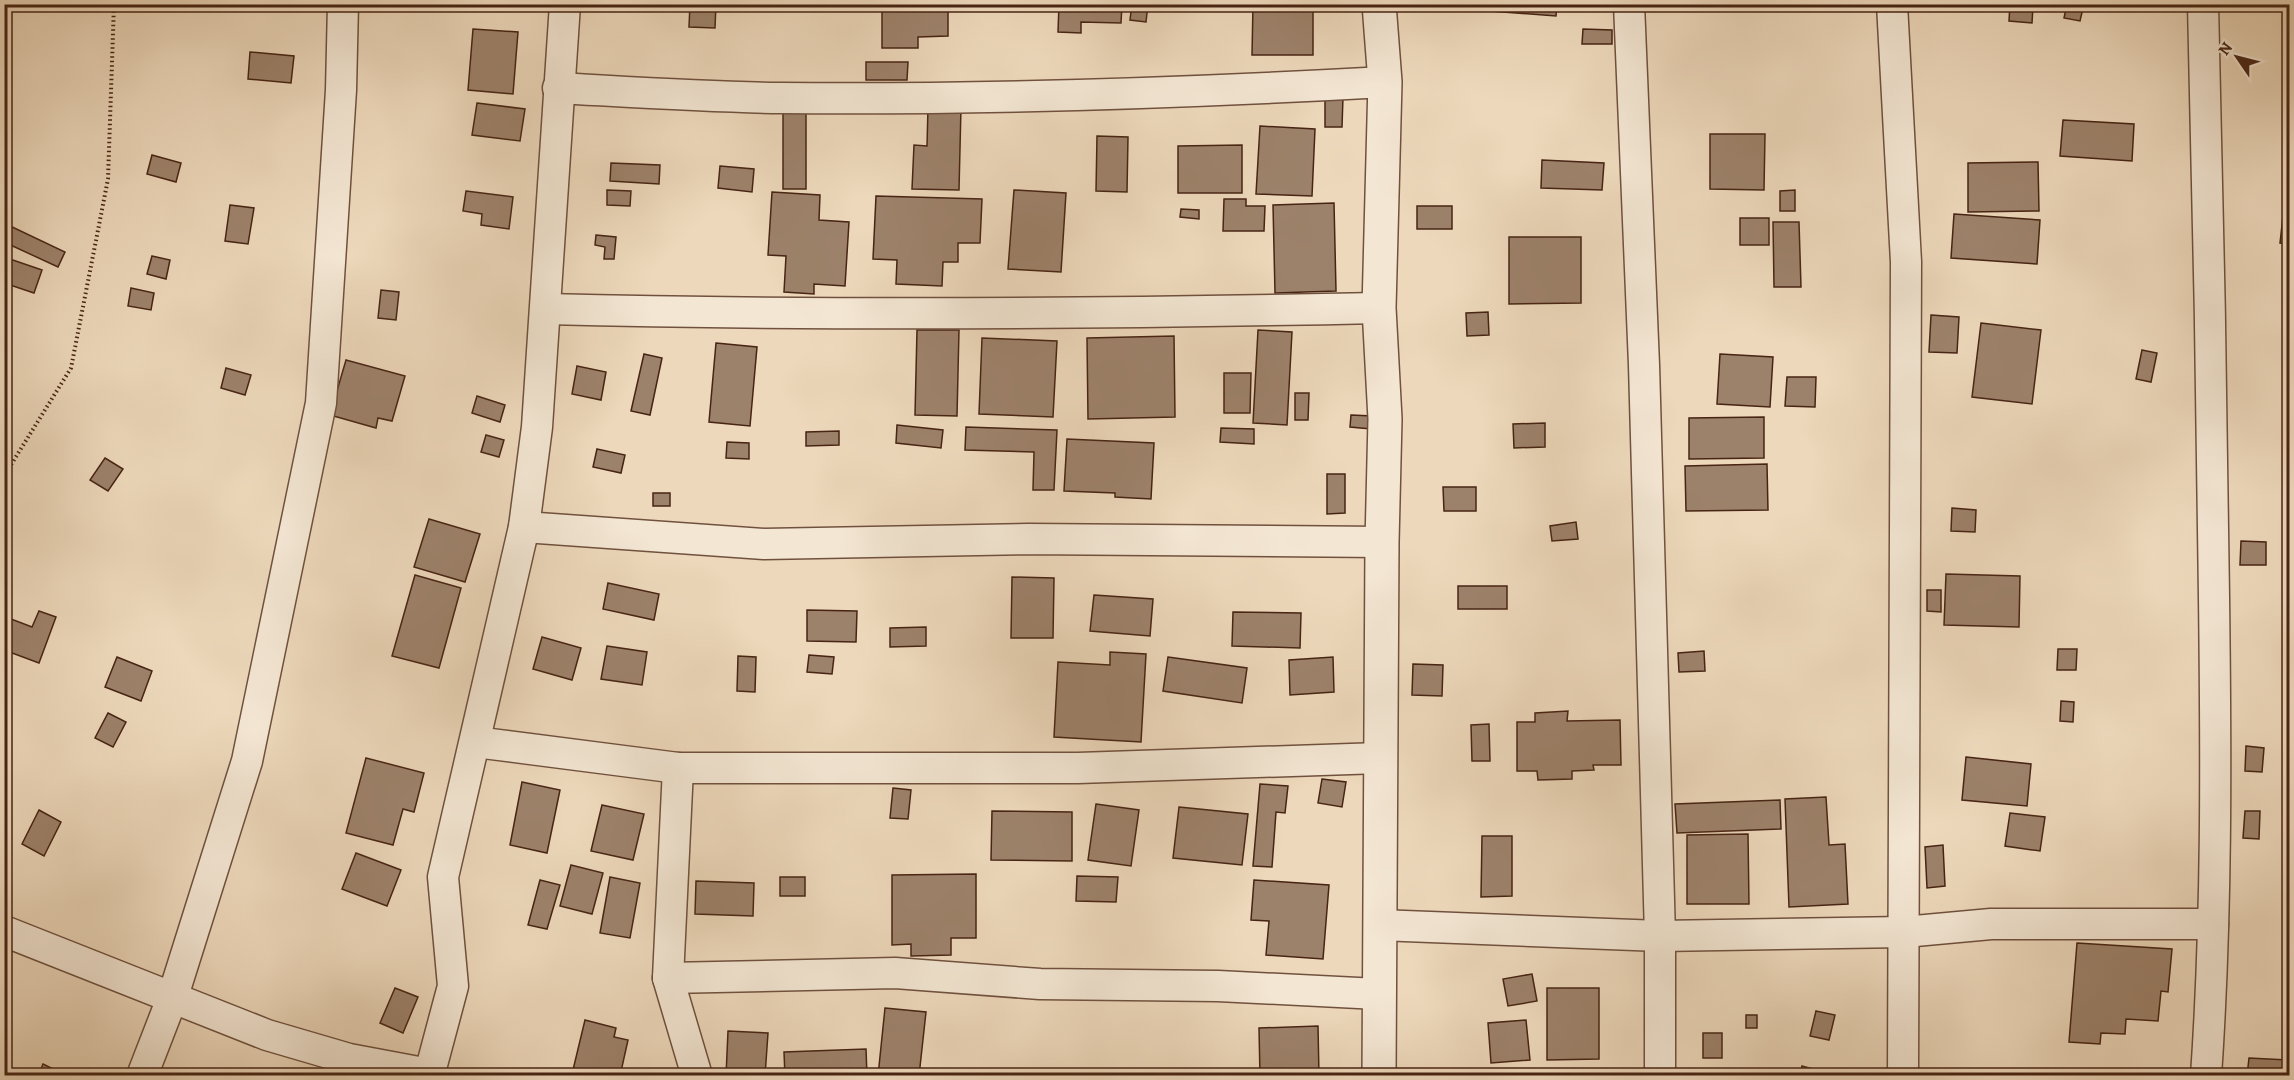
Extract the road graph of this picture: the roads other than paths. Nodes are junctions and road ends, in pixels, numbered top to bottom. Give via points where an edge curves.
1 (343, 4) edge
2 (565, 4) edge
3 (1379, 4) edge
4 (1629, 4) edge
5 (1892, 4) edge
6 (2203, 4) edge
7 (1385, 82) junction
8 (558, 88) junction
9 (1379, 308) junction
10 (546, 309) junction
11 (524, 527) junction
12 (1382, 542) junction
13 (475, 742) junction
14 (1380, 758) junction
15 (678, 768) junction
16 (2213, 924) junction
17 (1379, 926) junction
18 (4, 931) edge
19 (1904, 932) junction
20 (1660, 936) junction
21 (668, 978) junction
22 (1378, 994) junction
23 (173, 996) junction
24 (429, 1075) edge
25 (142, 1076) edge
26 (697, 1076) edge
27 (1379, 1076) edge
28 (1660, 1076) edge
29 (1903, 1076) edge
30 (2206, 1076) edge

1 - 23 street via 321,403 247,761
2 - 8 street
3 - 7 street
4 - 20 street via 1644,364
5 - 19 street via 1906,262
6 - 16 street via 2216,743
7 - 8 street via 1174,94 981,98 779,98
7 - 9 street
8 - 10 street
9 - 10 street via 1101,314 738,314
9 - 12 street via 1385,419
10 - 11 street
11 - 12 street via 764,544 1028,539
11 - 13 street
12 - 14 street
13 - 15 street
13 - 24 street via 443,877 453,986
14 - 15 street via 1078,768
14 - 17 street
15 - 21 street
16 - 19 street via 1991,924
16 - 30 street
17 - 20 street
17 - 22 street
18 - 23 street
19 - 20 street
19 - 29 street
20 - 28 street
21 - 22 street via 895,973 1040,984 1218,986
21 - 26 street
22 - 27 street
23 - 24 street via 267,1035 349,1059
23 - 25 street

